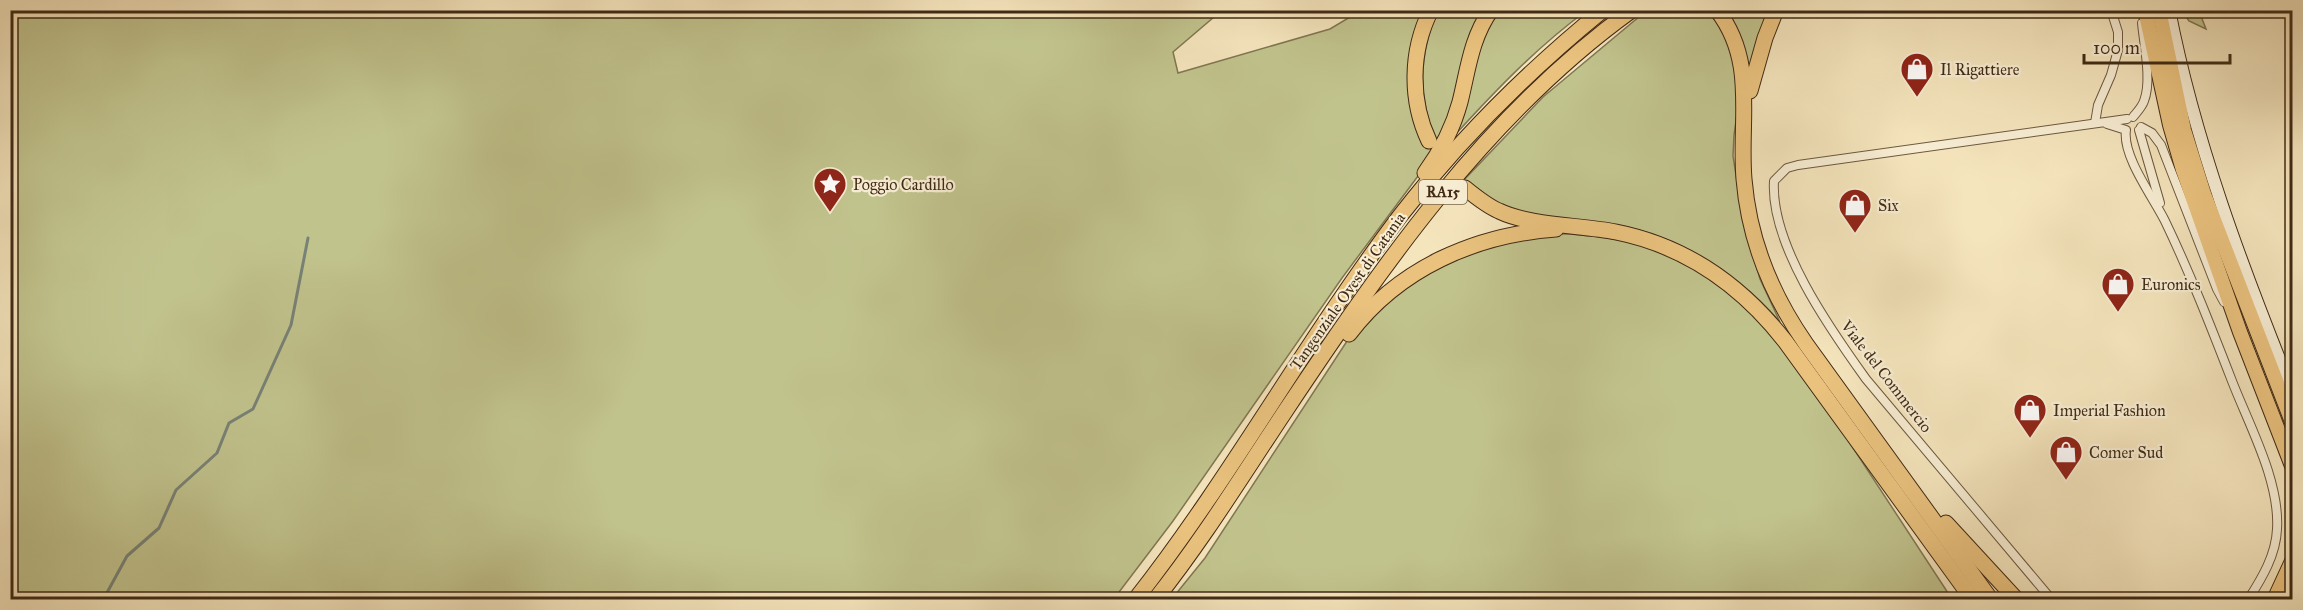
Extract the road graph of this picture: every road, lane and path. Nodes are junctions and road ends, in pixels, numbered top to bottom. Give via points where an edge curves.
1 (1431, 10) edge
2 (1491, 10) edge
3 (1603, 10) edge
4 (1632, 10) edge
5 (1716, 10) edge
6 (1776, 10) edge
7 (2111, 10) edge
8 (2143, 10) edge
9 (2159, 10) edge
10 (2169, 10) edge
11 (2130, 118) junction
12 (2097, 123) junction
13 (1743, 126) junction
14 (2140, 128) junction
15 (2126, 129) junction
16 (1429, 141) dead end
17 (1465, 188) dead end
18 (2165, 221) junction
19 (1584, 227) junction
20 (2240, 332) junction
21 (1286, 384) junction
22 (2292, 391) edge
23 (1290, 405) junction
24 (1850, 405) junction
25 (2292, 422) edge
26 (1853, 433) junction
27 (2292, 466) edge
28 (2292, 561) edge
29 (1135, 600) edge
30 (1155, 600) edge
31 (1959, 600) edge
32 (1973, 600) edge
33 (1991, 600) edge
34 (2018, 600) edge
35 (2052, 600) edge
36 (2248, 600) edge
37 (2274, 600) edge

1 - 16 highway via 1418,47 1415,86 1419,115
2 - 21 highway via 1472,47 1460,103 1444,145 1329,304
3 - 21 highway, Tangenziale Ovest di Catania / RA15 via 1519,84 1437,172 1365,264
4 - 23 highway, Tangenziale Ovest di Catania / RA15 via 1529,98 1458,173 1376,279
5 - 13 highway via 1740,56 1744,75
6 - 13 highway via 1752,76
7 - 12 street via 2118,32 2118,50 2098,105
8 - 11 street via 2147,82 2144,103
8 - 20 main road via 2183,170
9 - 25 main road via 2184,130 2204,194
10 - 22 street via 2213,184
11 - 12 street
11 - 14 street via 2139,120
11 - 15 street
12 - 15 street
12 - 35 street, Viale del Commercio via 1798,165 1787,168 1774,181 1775,200 1789,249 1838,340
13 - 24 highway via 1747,207 1768,278 1787,317
14 - 15 street via 2130,132
14 - 18 street
14 - 20 street via 2152,133 2161,145 2217,289
15 - 18 street via 2130,154
17 - 19 highway via 1488,206 1509,215
18 - 36 street via 2268,472 2276,510 2274,550
19 - 23 highway via 1501,237 1451,253 1412,274 1362,318 1320,375
19 - 26 highway via 1644,238 1669,247 1722,277 1767,318
20 - 27 main road
21 - 29 highway, Tangenziale Ovest di Catania / RA15
23 - 30 highway, Tangenziale Ovest di Catania / RA15
24 - 33 highway
24 - 34 highway via 1949,527
26 - 31 highway via 1881,484
26 - 32 highway
28 - 37 main road

